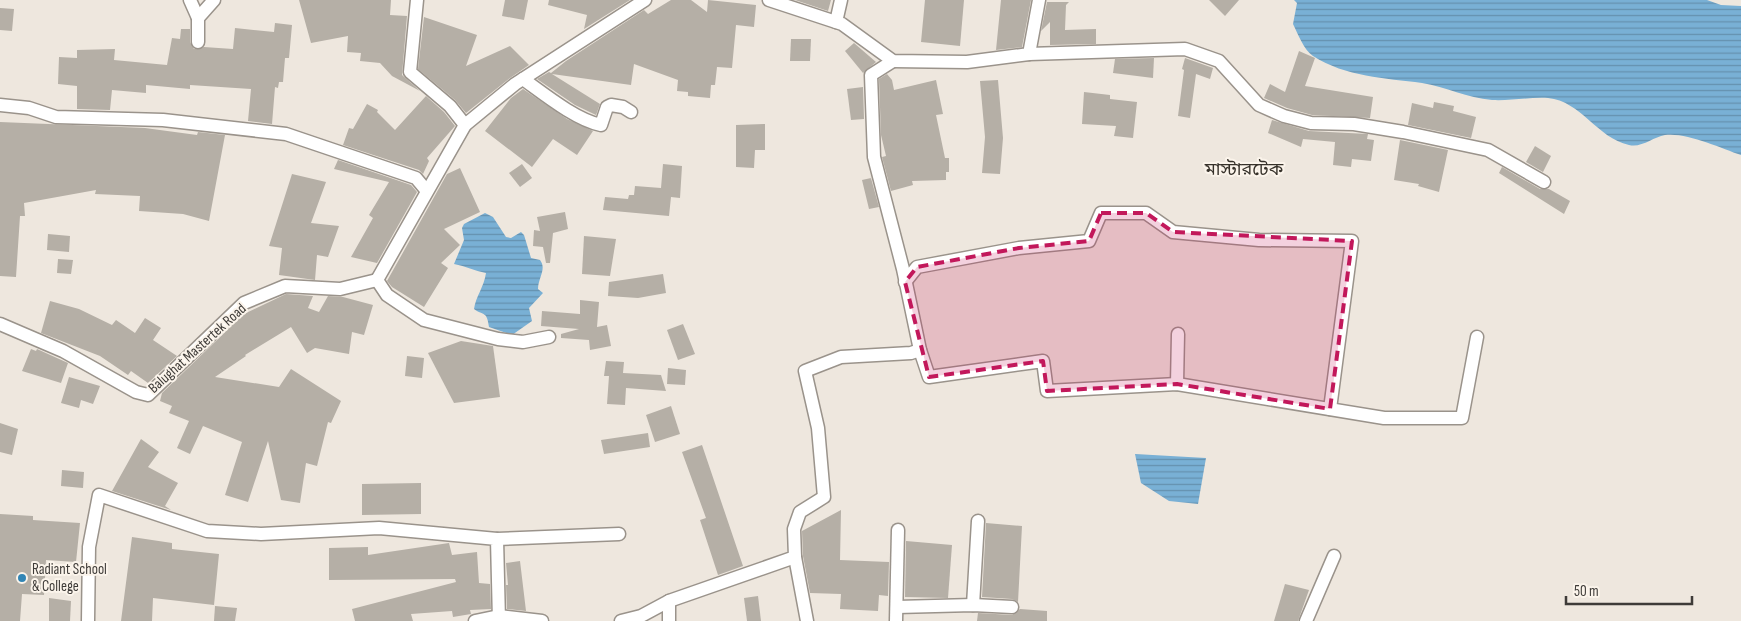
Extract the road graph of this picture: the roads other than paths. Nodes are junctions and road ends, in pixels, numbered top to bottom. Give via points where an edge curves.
1 (190, 0) edge
2 (214, 0) edge
3 (417, 0) edge
4 (645, 0) edge
5 (769, 0) edge
6 (841, 0) edge
7 (1040, 0) edge
8 (198, 18) junction
9 (836, 22) junction
10 (198, 42) dead end
11 (1029, 54) junction
12 (893, 60) junction
13 (523, 79) junction
14 (0, 106) edge
15 (631, 112) dead end
16 (465, 125) junction
17 (1544, 182) dead end
18 (426, 190) junction
19 (377, 280) junction
20 (905, 282) junction
21 (0, 324) edge
22 (1178, 334) dead end
23 (549, 337) dead end
24 (1477, 337) dead end
25 (920, 350) junction
26 (1177, 384) junction
27 (1330, 409) junction
28 (978, 520) dead end
29 (898, 530) dead end
30 (619, 534) dead end
31 (497, 539) junction
32 (1334, 556) dead end
33 (795, 557) junction
34 (669, 600) junction
35 (973, 605) junction
36 (897, 607) junction
37 (1012, 607) dead end
38 (499, 619) edge
39 (88, 621) edge
40 (475, 621) edge
41 (542, 621) edge
42 (621, 621) edge
43 (669, 621) edge
44 (807, 621) edge
45 (896, 621) edge
46 (1306, 621) edge

1 - 8 street
2 - 8 street
3 - 16 street via 410,72 450,106
4 - 13 street
5 - 9 street
6 - 9 street
7 - 11 street
8 - 10 street
9 - 12 street
11 - 12 street via 967,62
11 - 17 street via 1185,49 1219,61 1259,105 1284,116 1311,123 1354,124 1403,132 1488,150
12 - 20 street via 871,75 874,157
13 - 15 street via 595,124 601,125 611,104 623,106
13 - 16 street
14 - 18 street via 29,108 56,117 163,120 286,134 416,178
16 - 18 street
18 - 19 street
19 - 21 street, Balughat Mastertek Road via 340,288 285,286 244,303 148,396 63,351
19 - 23 street via 387,295 424,320 498,339 523,342
20 - 25 street
20 - 27 street via 917,268 1019,248 1088,241 1101,213 1146,213 1173,232 1259,240 1352,241
22 - 26 street
24 - 27 street via 1462,418 1384,418
25 - 26 street via 929,377 1043,361 1048,391
25 - 33 street via 841,357 805,371 818,428 824,497 800,512 794,530
26 - 27 street
28 - 35 street
29 - 36 street
30 - 31 street
31 - 38 street
31 - 39 street via 379,528 261,534 207,531 99,495 89,547
32 - 46 street
33 - 34 street
33 - 44 street
34 - 42 street via 641,616
34 - 43 street
35 - 36 street
35 - 37 street
36 - 45 street
38 - 40 street
38 - 41 street

